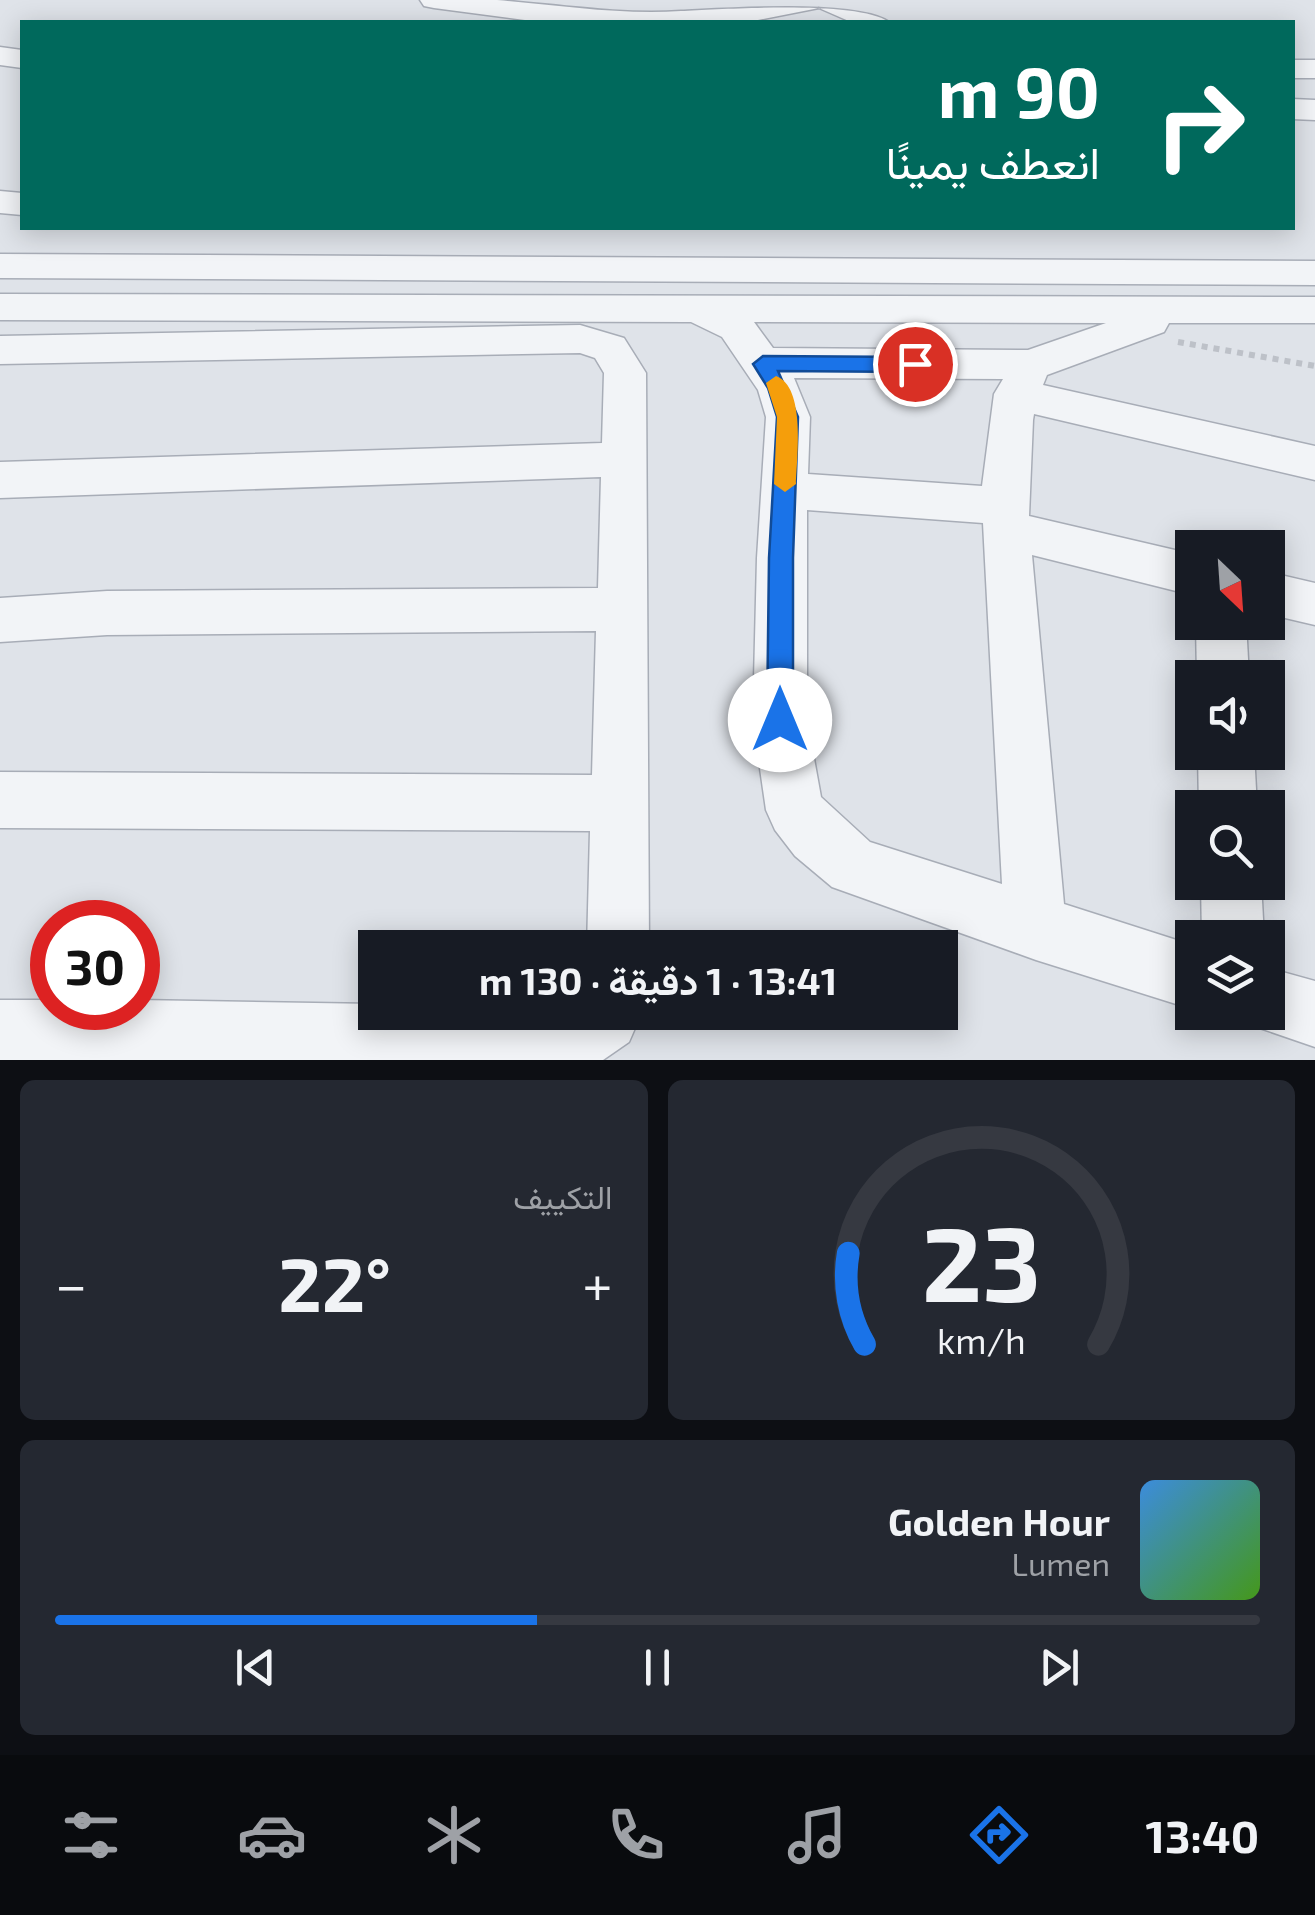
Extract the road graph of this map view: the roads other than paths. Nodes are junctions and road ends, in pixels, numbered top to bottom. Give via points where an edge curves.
1 (434, 0) edge
2 (599, 0) edge
3 (652, 0) edge
4 (820, 0) edge
5 (521, 12) junction
6 (643, 20) edge
7 (670, 20) edge
8 (696, 20) edge
9 (869, 20) edge
10 (0, 266) edge
11 (1315, 273) edge
12 (694, 307) junction
13 (1180, 310) junction
14 (1315, 310) edge
15 (2, 321) edge
16 (763, 364) junction
17 (1022, 380) junction
18 (624, 459) junction
19 (1315, 463) edge
20 (0, 480) edge
21 (784, 490) junction
22 (1006, 518) junction
23 (1175, 569) edge
24 (1285, 596) edge
25 (1315, 604) edge
26 (621, 609) junction
27 (0, 620) edge
28 (0, 800) edge
29 (617, 803) junction
30 (1036, 928) junction
31 (618, 930) edge
32 (1175, 971) edge
33 (1285, 1005) edge
34 (1315, 1014) edge
35 (593, 1030) edge
36 (0, 1033) edge

1 - 5 street
2 - 5 street
3 - 7 street
4 - 8 street
4 - 9 street
5 - 6 street
10 - 11 street
12 - 13 street
12 - 15 street
12 - 16 street via 736,327
13 - 14 street
13 - 17 street
15 - 18 street via 123,342 588,340 616,351 625,373
16 - 17 street
16 - 21 street via 788,417
17 - 19 street
17 - 22 street via 1006,446
18 - 20 street
18 - 26 street
21 - 22 street
21 - 30 street via 780,720 795,810 852,866
22 - 23 street
22 - 30 street
24 - 25 street
26 - 27 street
26 - 29 street
28 - 29 street
29 - 31 street
30 - 32 street
33 - 34 street
35 - 36 street via 557,1044 276,1033

